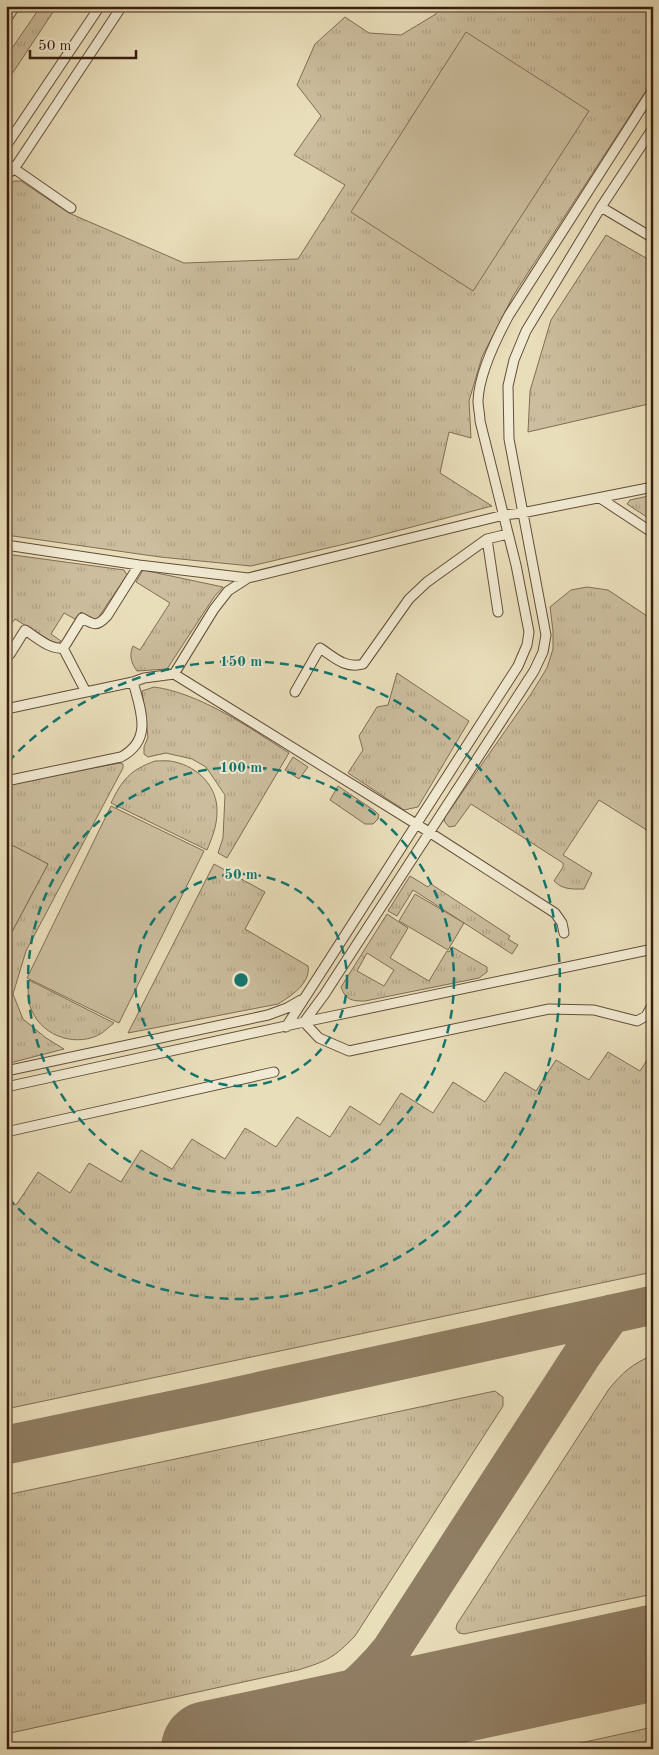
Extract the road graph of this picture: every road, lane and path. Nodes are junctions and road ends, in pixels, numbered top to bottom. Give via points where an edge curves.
1 (15, 6) edge
2 (100, 6) edge
3 (122, 6) edge
4 (7, 16) edge
5 (653, 90) edge
6 (653, 128) edge
7 (6, 146) edge
8 (10, 166) edge
9 (6, 175) edge
10 (601, 207) junction
11 (71, 208) dead end
12 (653, 238) edge
13 (653, 487) edge
14 (600, 498) junction
15 (522, 513) junction
16 (504, 515) junction
17 (653, 532) edge
18 (508, 534) junction
19 (486, 539) junction
20 (6, 545) edge
21 (139, 565) junction
22 (248, 578) junction
23 (498, 612) dead end
24 (63, 648) junction
25 (6, 656) edge
26 (174, 674) junction
27 (133, 682) junction
28 (86, 692) junction
29 (295, 692) dead end
30 (6, 709) edge
31 (6, 780) edge
32 (415, 824) junction
33 (429, 832) junction
34 (564, 933) dead end
35 (653, 949) edge
36 (310, 988) junction
37 (324, 995) junction
38 (303, 998) junction
39 (653, 1004) edge
40 (304, 1022) junction
41 (286, 1027) junction
42 (6, 1071) edge
43 (274, 1072) dead end
44 (6, 1087) edge
45 (6, 1132) edge

1 - 4 lane
2 - 7 lane
3 - 8 lane
5 - 16 lane via 514,306 496,340 478,400 480,421
6 - 10 lane
8 - 9 lane
8 - 11 lane
10 - 12 lane
10 - 15 lane via 526,331 514,360 508,386 508,439
13 - 14 lane
14 - 15 lane
14 - 17 lane
15 - 16 lane
15 - 33 lane via 546,634 543,652 534,671
16 - 18 lane
16 - 22 lane
18 - 19 lane
18 - 32 lane via 529,632 527,645 518,666
19 - 23 lane
19 - 29 lane via 409,599 363,664 347,666 320,648
20 - 21 lane
21 - 22 lane
21 - 24 lane via 108,616 101,623 92,624 82,618
22 - 26 lane via 228,591 214,608
24 - 25 lane via 52,647 25,630
24 - 28 lane
26 - 27 lane
26 - 32 lane
27 - 28 lane
27 - 31 lane via 141,710 142,734 131,752 121,757
28 - 30 lane
32 - 33 lane
32 - 36 lane
33 - 34 lane via 555,912
33 - 37 lane
35 - 40 lane
36 - 37 lane
36 - 38 lane
37 - 40 lane
38 - 41 lane
38 - 42 lane via 268,1015
39 - 40 lane via 646,1016 637,1021 594,1010 549,1008 349,1051 319,1038
40 - 41 lane
41 - 44 lane
43 - 45 lane

